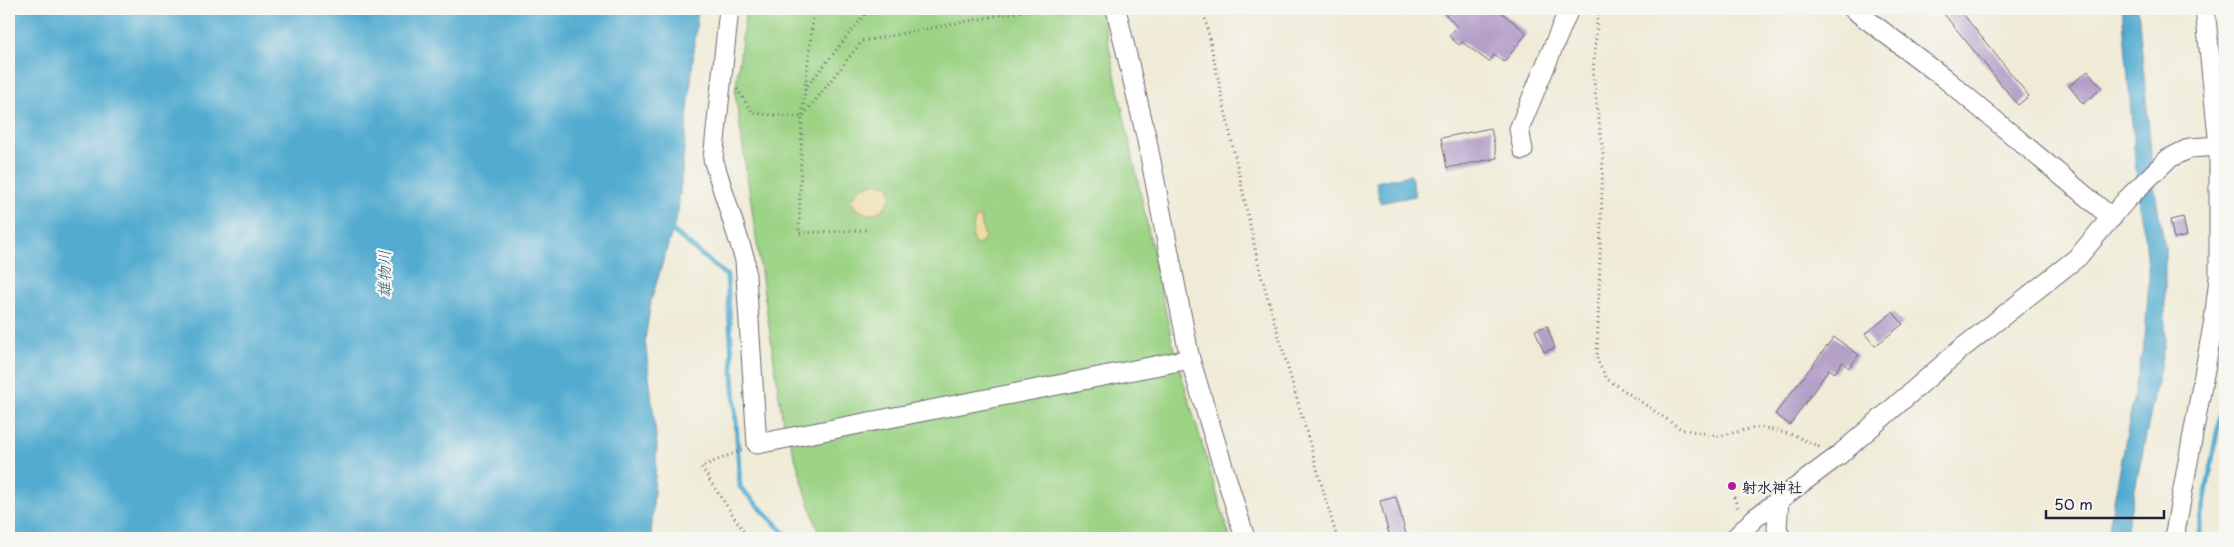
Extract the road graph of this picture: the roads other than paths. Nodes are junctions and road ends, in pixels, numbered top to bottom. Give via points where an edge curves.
1 (729, 9) edge
2 (1116, 9) edge
3 (1569, 9) edge
4 (1853, 9) edge
5 (2205, 9) edge
6 (2217, 37) edge
7 (2219, 146) junction
8 (1523, 150) dead end
9 (2112, 218) junction
10 (2220, 321) edge
11 (1190, 359) junction
12 (1779, 500) junction
13 (1245, 538) edge
14 (1735, 538) edge
15 (1781, 538) edge
16 (2174, 538) edge

1 - 11 street via 713,159 745,260 757,444
2 - 11 street via 1146,136
3 - 8 street via 1519,129
4 - 9 street via 1943,77
5 - 6 street
6 - 7 street
7 - 9 street via 2190,148 2168,159
7 - 10 street
9 - 12 street via 2078,257 1961,349 1838,456
10 - 16 street
11 - 13 street
12 - 14 street
12 - 15 street via 1777,528

